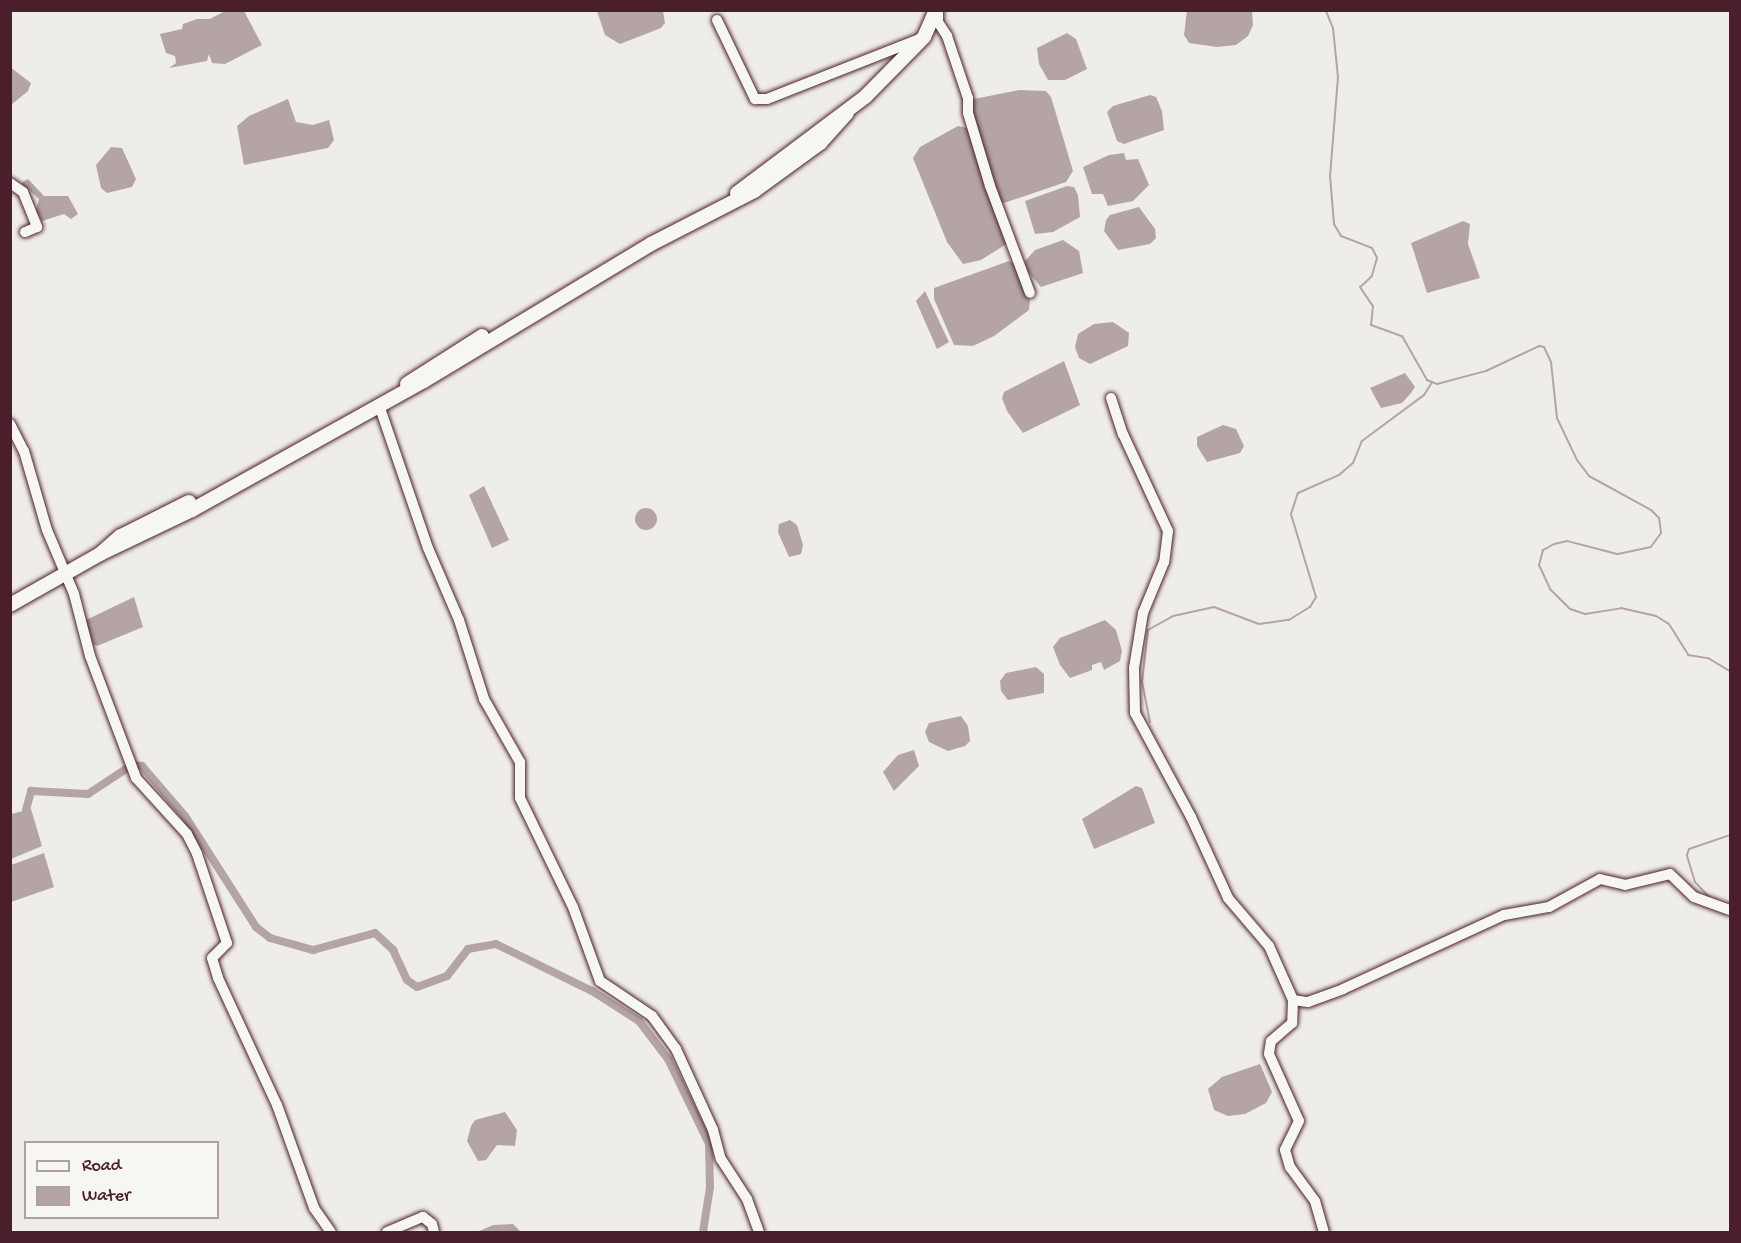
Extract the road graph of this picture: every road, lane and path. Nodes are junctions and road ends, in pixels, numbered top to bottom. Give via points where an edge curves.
1 (937, 10) edge
2 (717, 20) dead end
3 (924, 37) junction
4 (10, 183) edge
5 (25, 232) dead end
6 (1030, 294) dead end
7 (1111, 398) dead end
8 (379, 405) junction
9 (10, 424) edge
10 (66, 573) junction
11 (10, 605) edge
12 (1731, 910) edge
13 (1293, 1000) junction
14 (331, 1233) edge
15 (387, 1233) edge
16 (434, 1233) edge
17 (759, 1233) edge
18 (1324, 1233) edge

1 - 3 main road
1 - 6 street via 938,22 947,36 968,98 968,112 990,186
2 - 3 street via 755,99 767,99
3 - 8 main road via 798,160 754,191 530,315 503,324 421,372
4 - 5 street via 23,192 37,227
7 - 13 street via 1123,434 1168,531 1164,562 1143,613 1134,668 1135,713 1191,817 1228,898 1269,946
8 - 10 main road via 192,510
8 - 17 street via 484,699 520,762 520,798 573,907 600,981 652,1016 676,1049 713,1130 721,1159 747,1199
9 - 10 street via 24,451 47,530
10 - 11 main road
10 - 14 street via 90,656 136,778 187,834 197,854 227,943 212,958 218,978 277,1105 309,1198
12 - 13 street via 1694,897 1670,874 1625,885 1600,879 1549,908 1504,915 1343,989 1308,1002
13 - 18 street via 1292,1023 1271,1041 1269,1054 1299,1121 1285,1150 1290,1167 1315,1201
15 - 16 street via 423,1217 432,1224

